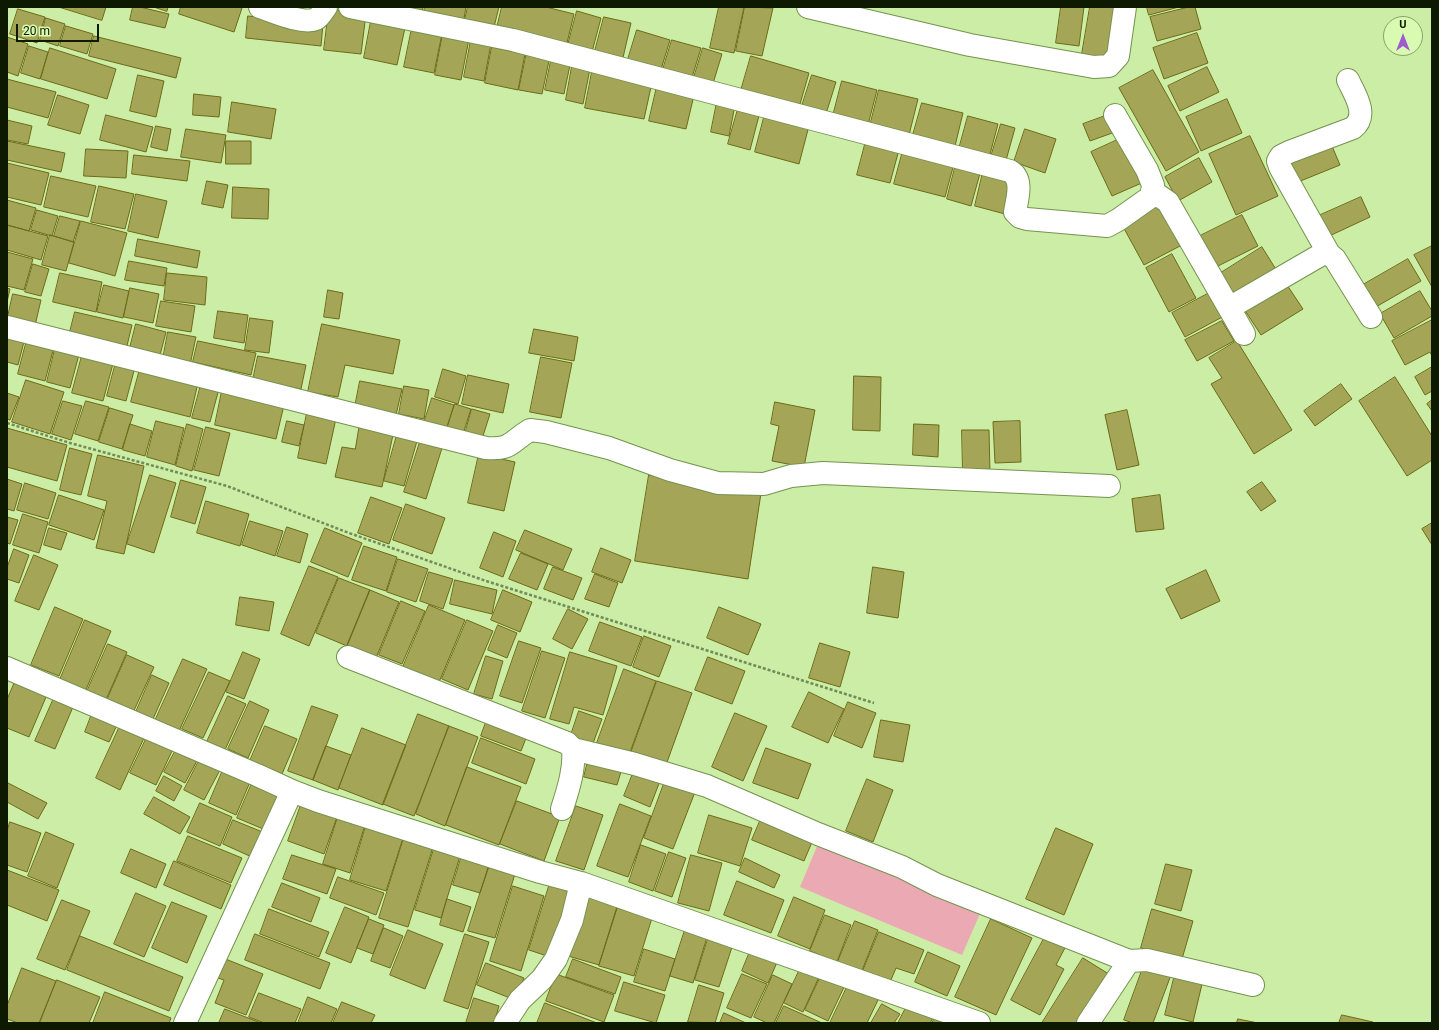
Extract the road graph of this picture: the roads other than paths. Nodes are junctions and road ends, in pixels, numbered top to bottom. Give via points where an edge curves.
1 (260, 7) edge
2 (326, 7) edge
3 (350, 7) edge
4 (808, 7) edge
5 (1125, 7) edge
6 (1348, 80) dead end
7 (1116, 115) dead end
8 (1152, 191) junction
9 (1329, 254) junction
10 (1229, 308) junction
11 (1371, 317) dead end
12 (7, 327) edge
13 (1244, 334) dead end
14 (1108, 486) dead end
15 (348, 657) dead end
16 (7, 668) edge
17 (573, 749) junction
18 (292, 791) junction
19 (562, 809) dead end
20 (581, 883) junction
21 (1129, 961) junction
22 (1253, 985) dead end
23 (977, 1022) edge
24 (185, 1023) edge
25 (505, 1023) edge
26 (1088, 1023) edge

1 - 2 street via 299,20 317,19
3 - 8 street via 513,40 1010,171 1019,182 1015,212 1027,219 1107,226 1152,196
4 - 5 street via 970,45 1094,67 1109,66 1118,56
6 - 9 street via 1360,108 1358,124 1289,152 1278,161
7 - 8 street via 1147,170
8 - 10 street via 1168,202
9 - 10 street via 1319,255
9 - 11 street via 1335,258
10 - 13 street
12 - 14 street via 486,448 508,447 530,430 546,432 609,448 670,470 718,483 764,484 791,476 823,473
15 - 17 street via 567,744
16 - 18 street
17 - 19 street via 574,760
17 - 21 street via 636,764 707,786 937,884
18 - 20 street
18 - 24 street
20 - 23 street
20 - 25 street via 572,920 556,959 542,979 520,1000
21 - 22 street via 1147,960
21 - 26 street

